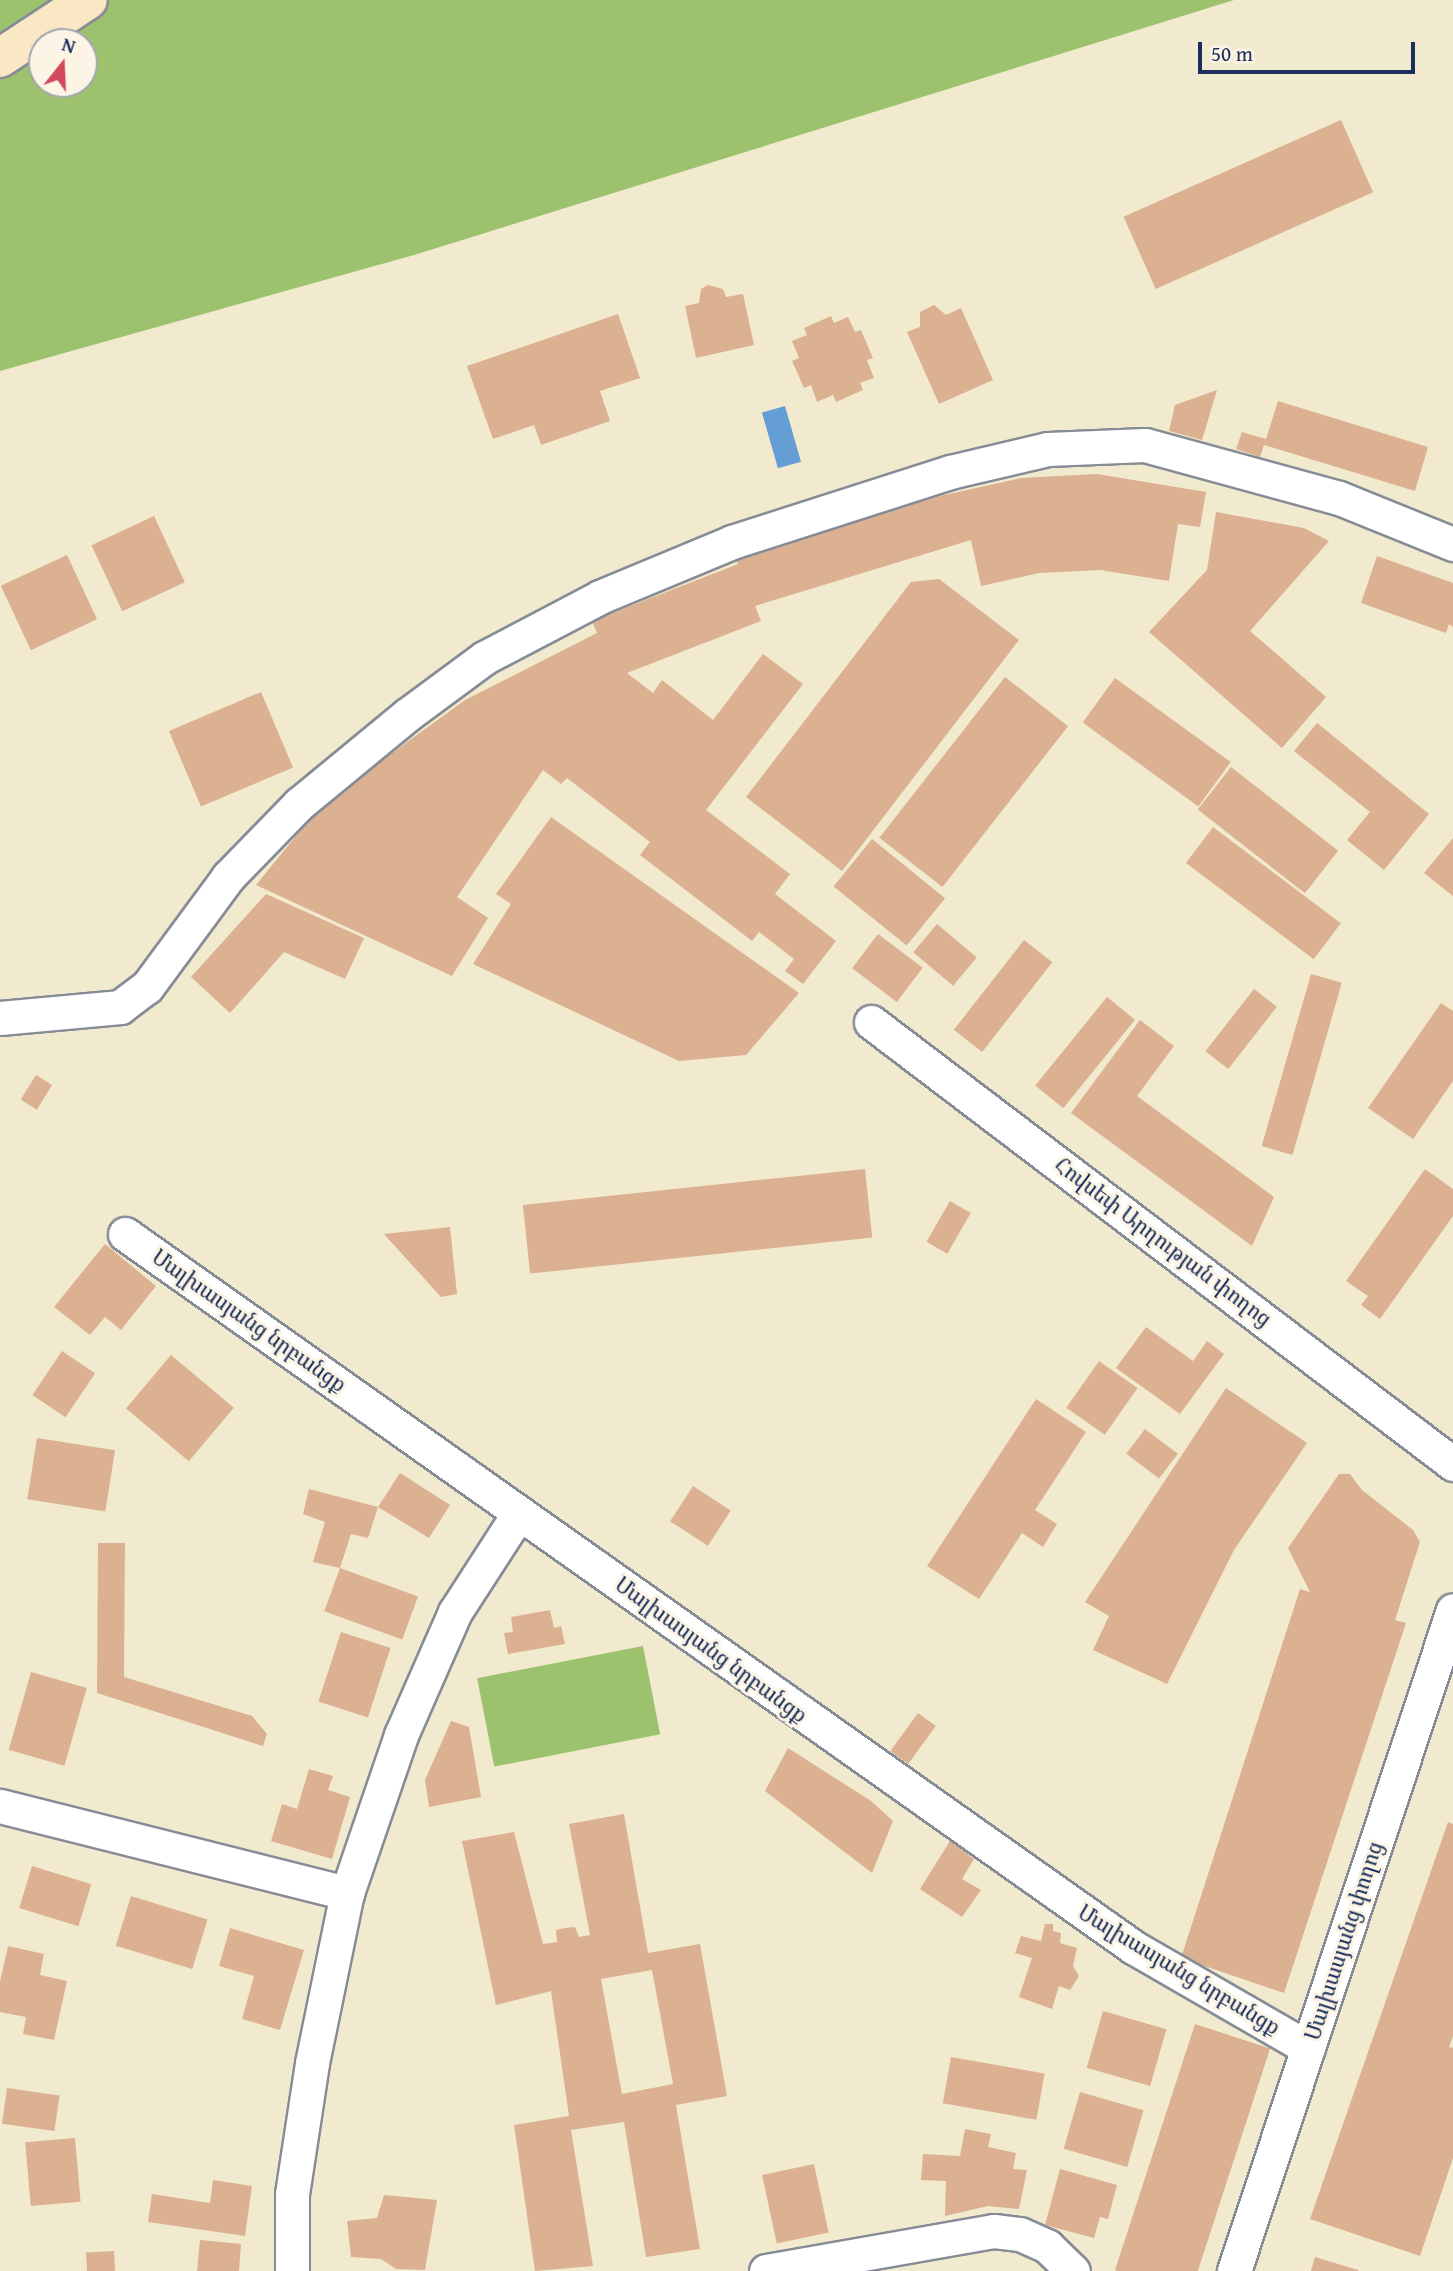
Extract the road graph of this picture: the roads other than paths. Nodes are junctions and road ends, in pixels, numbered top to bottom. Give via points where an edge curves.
1 (88, 0) edge
2 (0, 58) edge
3 (1453, 544) edge
4 (0, 1018) edge
5 (871, 1022) dead end
6 (125, 1234) dead end
7 (1453, 1464) edge
8 (519, 1513) junction
9 (1453, 1610) edge
10 (0, 1806) edge
11 (347, 1893) junction
12 (1308, 2048) junction
13 (292, 2271) edge
14 (766, 2271) edge
15 (1073, 2271) edge
16 (1234, 2271) edge

1 - 2 street
3 - 4 street via 1339,498 1145,446 1036,452 950,472 732,542 600,597 484,658 407,715 299,804 228,877 147,987 121,1007
5 - 7 street, Հովսեփ Արղության փողոց
6 - 8 street, Մալխասյանց նրբանցք
8 - 11 street via 455,1612 401,1735
8 - 12 street, Մալխասյանց նրբանցք via 1133,1947
9 - 12 street, Մալխասյանց փողոց
10 - 11 street
11 - 13 street via 312,2063 292,2194
12 - 16 street, Մալխասյանց փողոց
14 - 15 street via 994,2231 1020,2234 1047,2246

